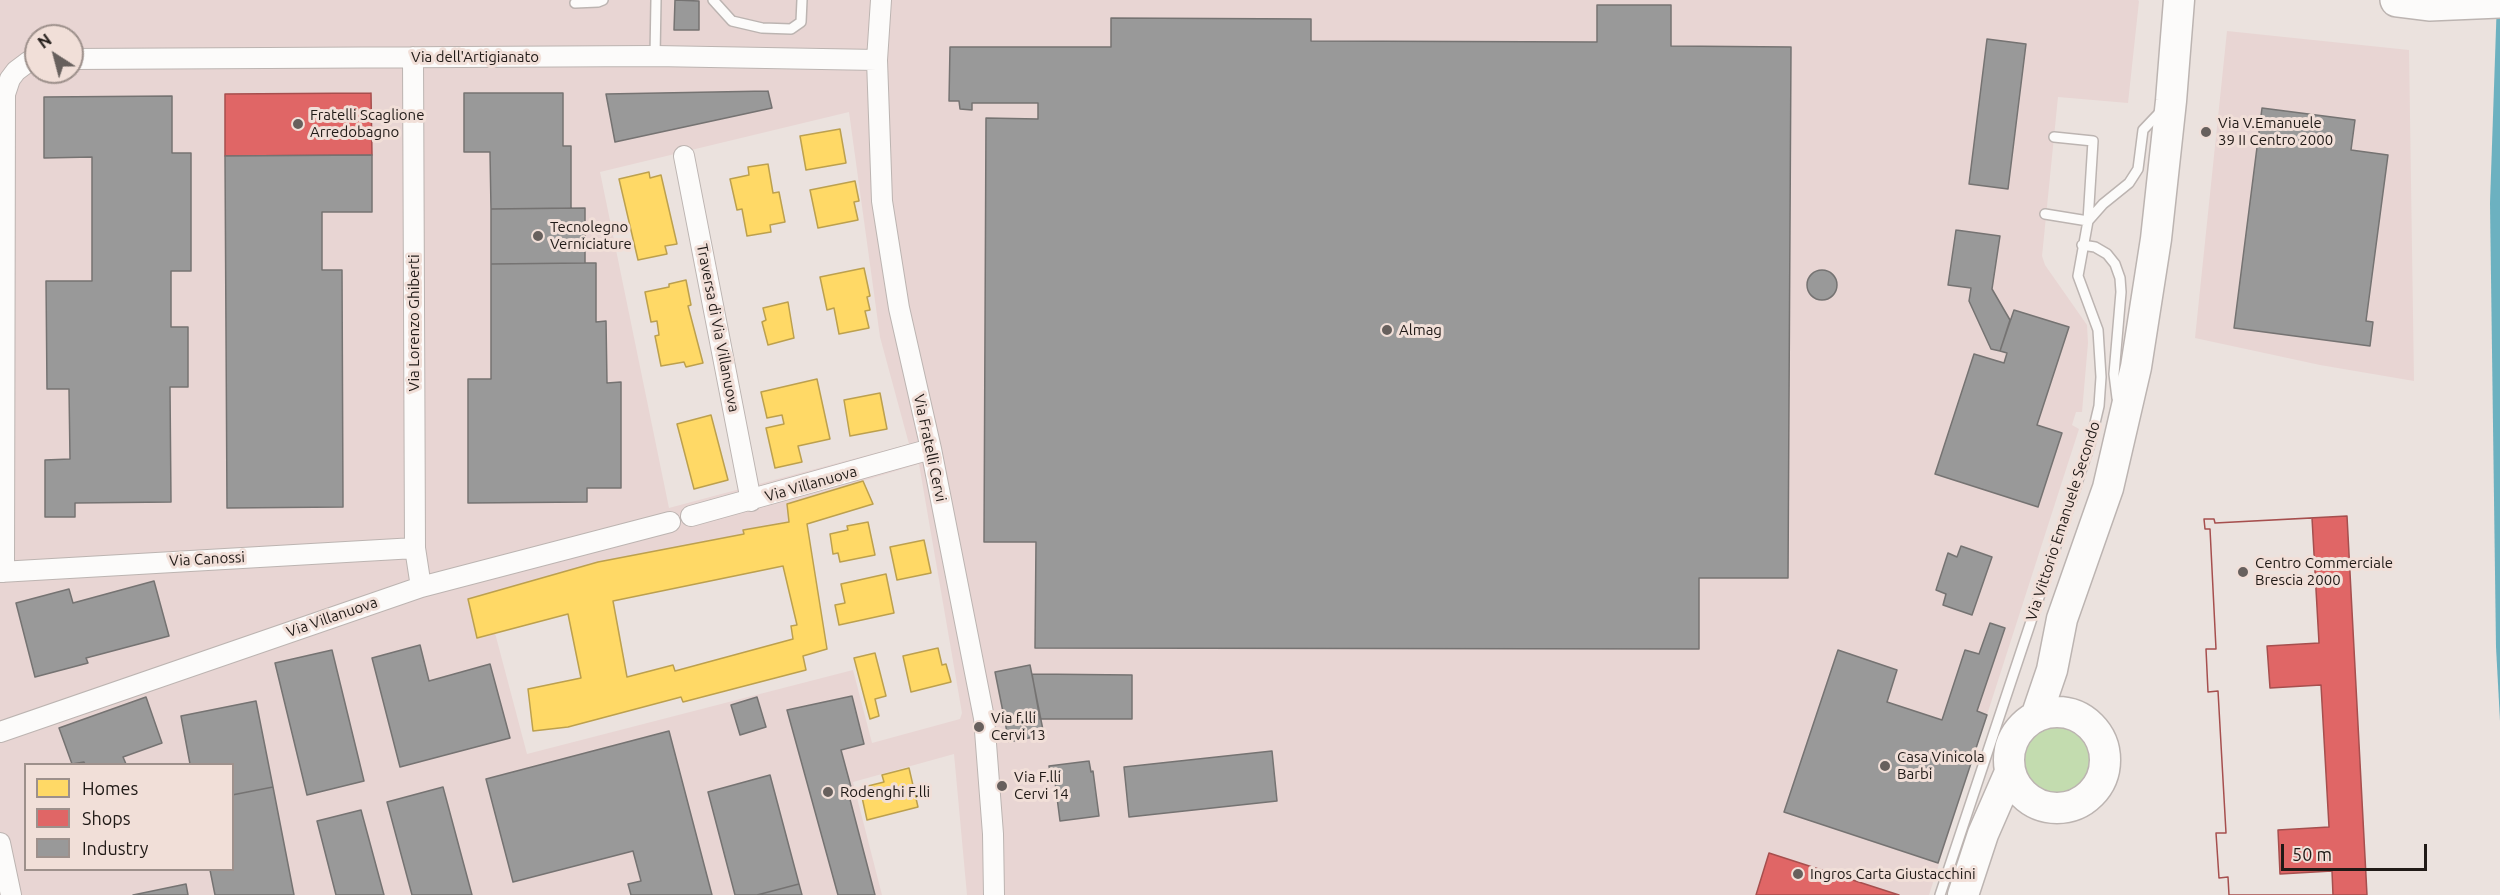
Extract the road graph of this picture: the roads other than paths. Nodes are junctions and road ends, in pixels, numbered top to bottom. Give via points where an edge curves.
1 (603, 0) edge
2 (656, 0) edge
3 (713, 0) edge
4 (802, 0) edge
5 (881, 0) edge
6 (2178, 0) edge
7 (2397, 0) edge
8 (2500, 1) edge
9 (575, 3) dead end
10 (655, 56) junction
11 (413, 57) junction
12 (84, 59) edge
13 (877, 60) junction
14 (24, 63) edge
15 (8, 67) edge
16 (2171, 100) junction
17 (2054, 138) dead end
18 (684, 156) dead end
19 (2045, 214) dead end
20 (2088, 221) junction
21 (2082, 245) junction
22 (2122, 434) junction
23 (931, 449) junction
24 (752, 501) junction
25 (691, 516) dead end
26 (670, 522) dead end
27 (415, 548) junction
28 (2, 572) edge
29 (422, 587) junction
30 (2052, 670) junction
31 (2074, 716) junction
32 (2036, 717) junction
33 (0, 732) edge
34 (2010, 772) junction
35 (2040, 805) junction
36 (1983, 834) junction
37 (0, 843) edge
38 (11, 895) edge
39 (994, 895) edge
40 (1940, 895) edge
41 (1963, 895) edge

1 - 9 lane
2 - 10 lane
3 - 4 lane via 732,21 791,29 801,22
5 - 13 street, Via Fratelli Cervi
6 - 16 main road, Via Vittorio Emanuele Secondo
7 - 8 highway via 2429,4
10 - 11 street, Via dell'Artigianato
10 - 13 street, Via dell'Artigianato
11 - 12 street, Via dell'Artigianato
11 - 27 street, Via Lorenzo Ghiberti
13 - 23 street, Via Fratelli Cervi via 882,201 899,308
14 - 15 street
15 - 28 street
16 - 20 lane via 2143,130 2138,169 2129,183
16 - 22 main road, Via Vittorio Emanuele Secondo via 2156,238
17 - 20 lane, Via Vittorio Emanuele Secondo via 2093,141
18 - 24 street, Traversa di Via Villanuova
19 - 20 lane
20 - 21 lane, Via Vittorio Emanuele Secondo
21 - 22 lane via 2107,254 2120,278 2114,374
21 - 40 lane, Via Vittorio Emanuele Secondo via 2078,276 2098,330 2102,377 2099,406 2090,444
22 - 30 main road, Via Vittorio Emanuele Secondo via 2108,488 2062,619
23 - 24 street, Via Villanuova
23 - 39 street, Via Fratelli Cervi via 984,718
24 - 25 street, Via Villanuova
26 - 29 street, Via Villanuova
27 - 28 street, Via Canossi
27 - 29 street, Via Lorenzo Ghiberti
29 - 33 street, Via Villanuova
30 - 31 main road
30 - 32 main road, Via Vittorio Emanuele Secondo
31 - 32 main road via 2052,712
31 - 35 main road via 2090,725 2103,746 2102,777 2095,790 2070,807
32 - 34 main road, Via Vittorio Emanuele Secondo via 2014,740
34 - 35 main road via 2016,786
34 - 36 main road, Via Vittorio Emanuele Secondo
35 - 36 main road via 2013,813
36 - 41 main road, Via Vittorio Emanuele Secondo
37 - 38 street

